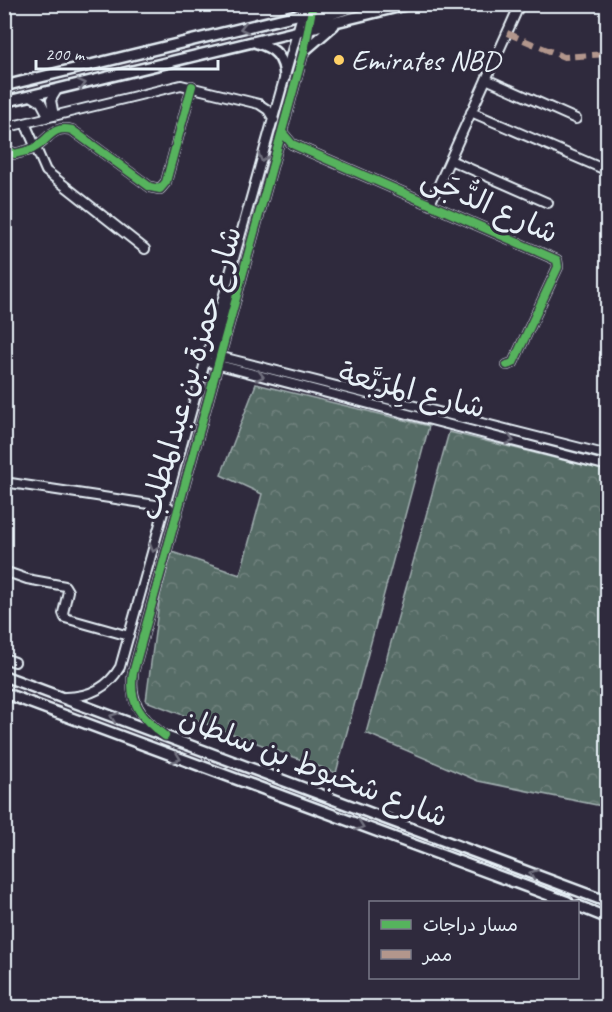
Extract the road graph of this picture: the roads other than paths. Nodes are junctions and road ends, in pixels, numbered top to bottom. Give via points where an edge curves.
1 (342, 4) edge
2 (364, 4) edge
3 (410, 4) edge
4 (514, 4) edge
5 (520, 4) edge
6 (309, 9) edge
7 (514, 16) junction
8 (342, 20) junction
9 (313, 28) junction
10 (298, 31) junction
11 (254, 42) junction
12 (304, 51) junction
13 (285, 77) junction
14 (486, 79) junction
15 (6, 84) edge
16 (192, 86) junction
17 (57, 90) junction
18 (280, 94) junction
19 (31, 96) junction
20 (4, 102) edge
21 (258, 104) junction
22 (471, 112) junction
23 (51, 116) junction
24 (274, 120) junction
25 (576, 120) dead end
26 (25, 123) junction
27 (4, 131) edge
28 (282, 132) junction
29 (292, 144) junction
30 (35, 148) junction
31 (277, 150) junction
32 (450, 160) junction
33 (608, 171) edge
34 (548, 203) dead end
35 (430, 204) junction
36 (145, 249) dead end
37 (608, 353) edge
38 (211, 357) junction
39 (608, 364) edge
40 (507, 365) dead end
41 (218, 366) junction
42 (608, 455) edge
43 (608, 466) edge
44 (4, 483) edge
45 (166, 506) junction
46 (177, 508) junction
47 (4, 571) edge
48 (129, 636) junction
49 (4, 658) edge
50 (15, 662) dead end
51 (4, 676) edge
52 (4, 693) edge
53 (61, 697) junction
54 (165, 736) junction
55 (563, 901) edge
56 (608, 902) edge
57 (579, 906) edge
58 (608, 918) edge

1 - 6 main road
2 - 9 main road via 318,18
3 - 8 main road
4 - 7 street
5 - 7 street
6 - 9 street, شارع حمزة بن عبدالمطلب
6 - 10 street, شارع حمزة بن عبدالمطلب
6 -> 15 main road
7 - 14 street
8 - 9 main road
8 - 12 main road
9 - 10 main road
9 - 12 street, شارع حمزة بن عبدالمطلب
10 - 11 main road
10 - 13 street, شارع حمزة بن عبدالمطلب
11 - 13 main road via 273,49 284,63
17 -> 11 main road
12 - 28 street, شارع حمزة بن عبدالمطلب
13 - 18 street, شارع حمزة بن عبدالمطلب
14 - 22 street
14 - 25 street
16 - 21 street
16 - 23 street via 177,86
16 - 30 street via 166,182 160,189 150,187 72,130 52,131
17 - 19 main road
17 - 23 street via 51,100
18 - 21 street
18 - 24 street, شارع حمزة بن عبدالمطلب
19 - 20 main road
19 - 23 street
21 - 24 street
22 - 32 street
22 - 33 street
23 - 26 street
24 -> 38 street, شارع حمزة بن عبدالمطلب
26 - 27 street
26 - 30 street
27 - 30 street via 12,153
28 - 29 street, شارع الدُّجَى
28 - 31 street, شارع حمزة بن عبدالمطلب
29 - 31 street
29 - 35 street, شارع الدُّجَى
30 - 36 street via 46,171
31 - 38 street, شارع حمزة بن عبدالمطلب
32 - 34 street
32 - 35 street
35 - 40 street, شارع الدُّجَى via 560,262 513,363
37 - 39 street
38 - 41 street, شارع حمزة بن عبدالمطلب
38 - 41 street, شارع المِرَبَّعة
38 - 42 street, شارع المِرَبَّعة
38 - 45 street, شارع حمزة بن عبدالمطلب
41 -> 43 street, شارع المِرَبَّعة
41 - 46 street, شارع حمزة بن عبدالمطلب
44 - 45 street
45 - 46 street
45 -> 48 street, شارع حمزة بن عبدالمطلب
46 - 54 street, شارع حمزة بن عبدالمطلب via 131,683 141,715
47 - 48 street via 65,586 65,618
48 - 53 street, شارع حمزة بن عبدالمطلب via 120,667 104,686 86,696
49 - 50 street
51 - 53 main road, شارع شخبوط بن سلطان
52 -> 55 main road, شارع شخبوط بن سلطان
54 -> 53 main road, شارع شخبوط بن سلطان
56 -> 54 main road, شارع شخبوط بن سلطان
57 - 58 main road

